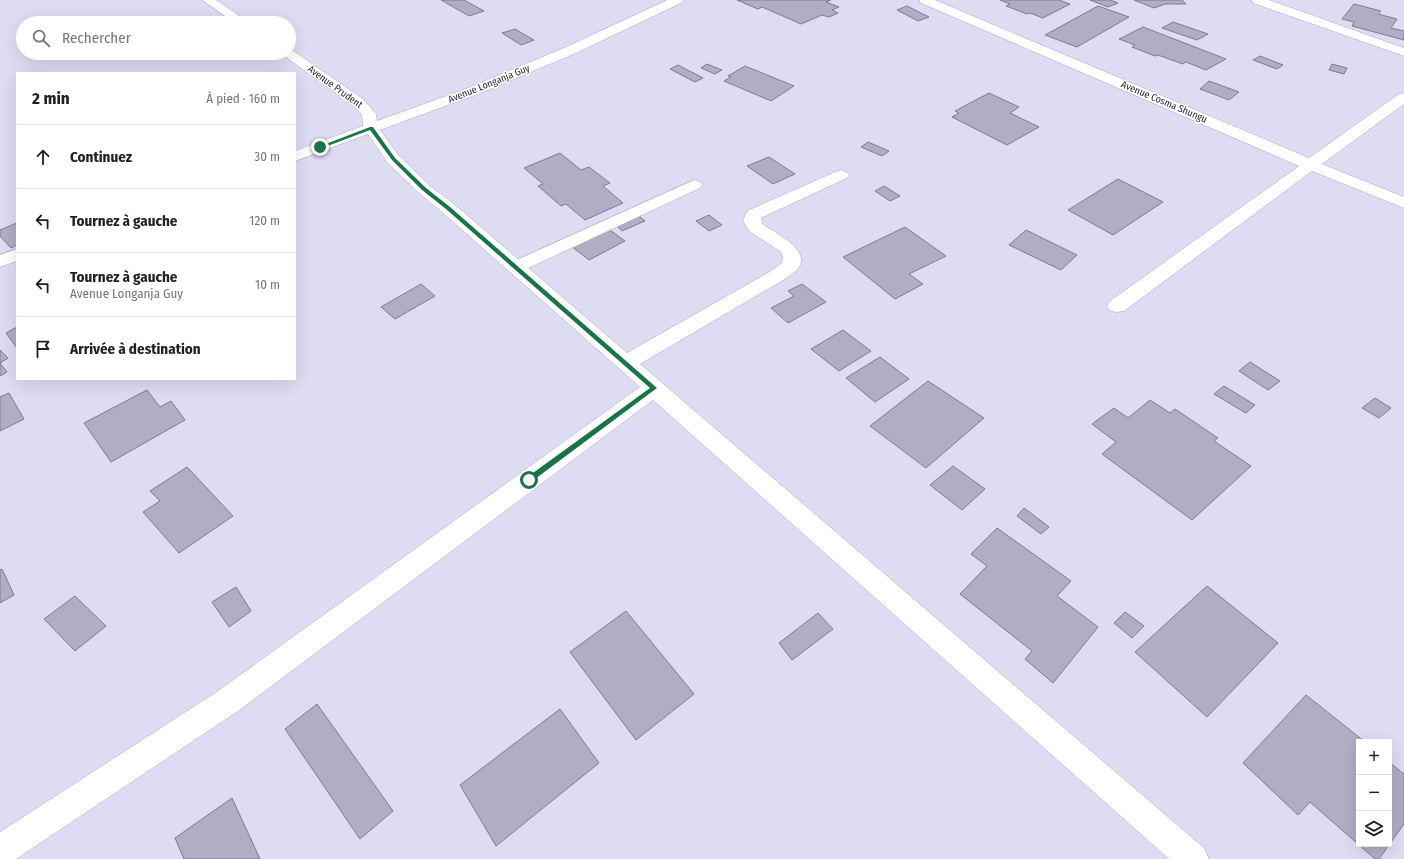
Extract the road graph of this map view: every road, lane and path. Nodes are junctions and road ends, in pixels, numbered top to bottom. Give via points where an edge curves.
1 (208, 0) edge
2 (677, 0) edge
3 (925, 0) edge
4 (1257, 0) edge
5 (233, 16) edge
6 (1404, 52) edge
7 (296, 59) edge
8 (1404, 97) edge
9 (371, 128) junction
10 (296, 156) edge
11 (1311, 165) junction
12 (840, 175) dead end
13 (694, 185) dead end
14 (1404, 203) edge
15 (16, 255) edge
16 (0, 261) edge
17 (516, 267) junction
18 (1117, 306) dead end
19 (626, 363) junction
20 (654, 388) junction
21 (0, 851) edge
22 (1193, 859) edge

1 - 5 street
2 - 9 street, Avenue Longanja Guy via 569,51 473,92
3 - 11 street, Avenue Cosma Shungu
4 - 6 street
7 - 9 street, Avenue Prudent via 358,102 370,114
8 - 11 street
9 - 10 street, Avenue Longanja Guy
9 - 17 street, Avenue Prudent via 393,159 407,173
11 - 14 street, Avenue Cosma Shungu
11 - 18 street
12 - 19 street via 752,215 755,226 788,249 792,257 791,265
13 - 17 street
15 - 16 street
17 - 19 street, Avenue Prudent
19 - 20 street, Avenue Prudent
20 - 21 street via 228,701
20 - 22 street, Avenue Prudent

